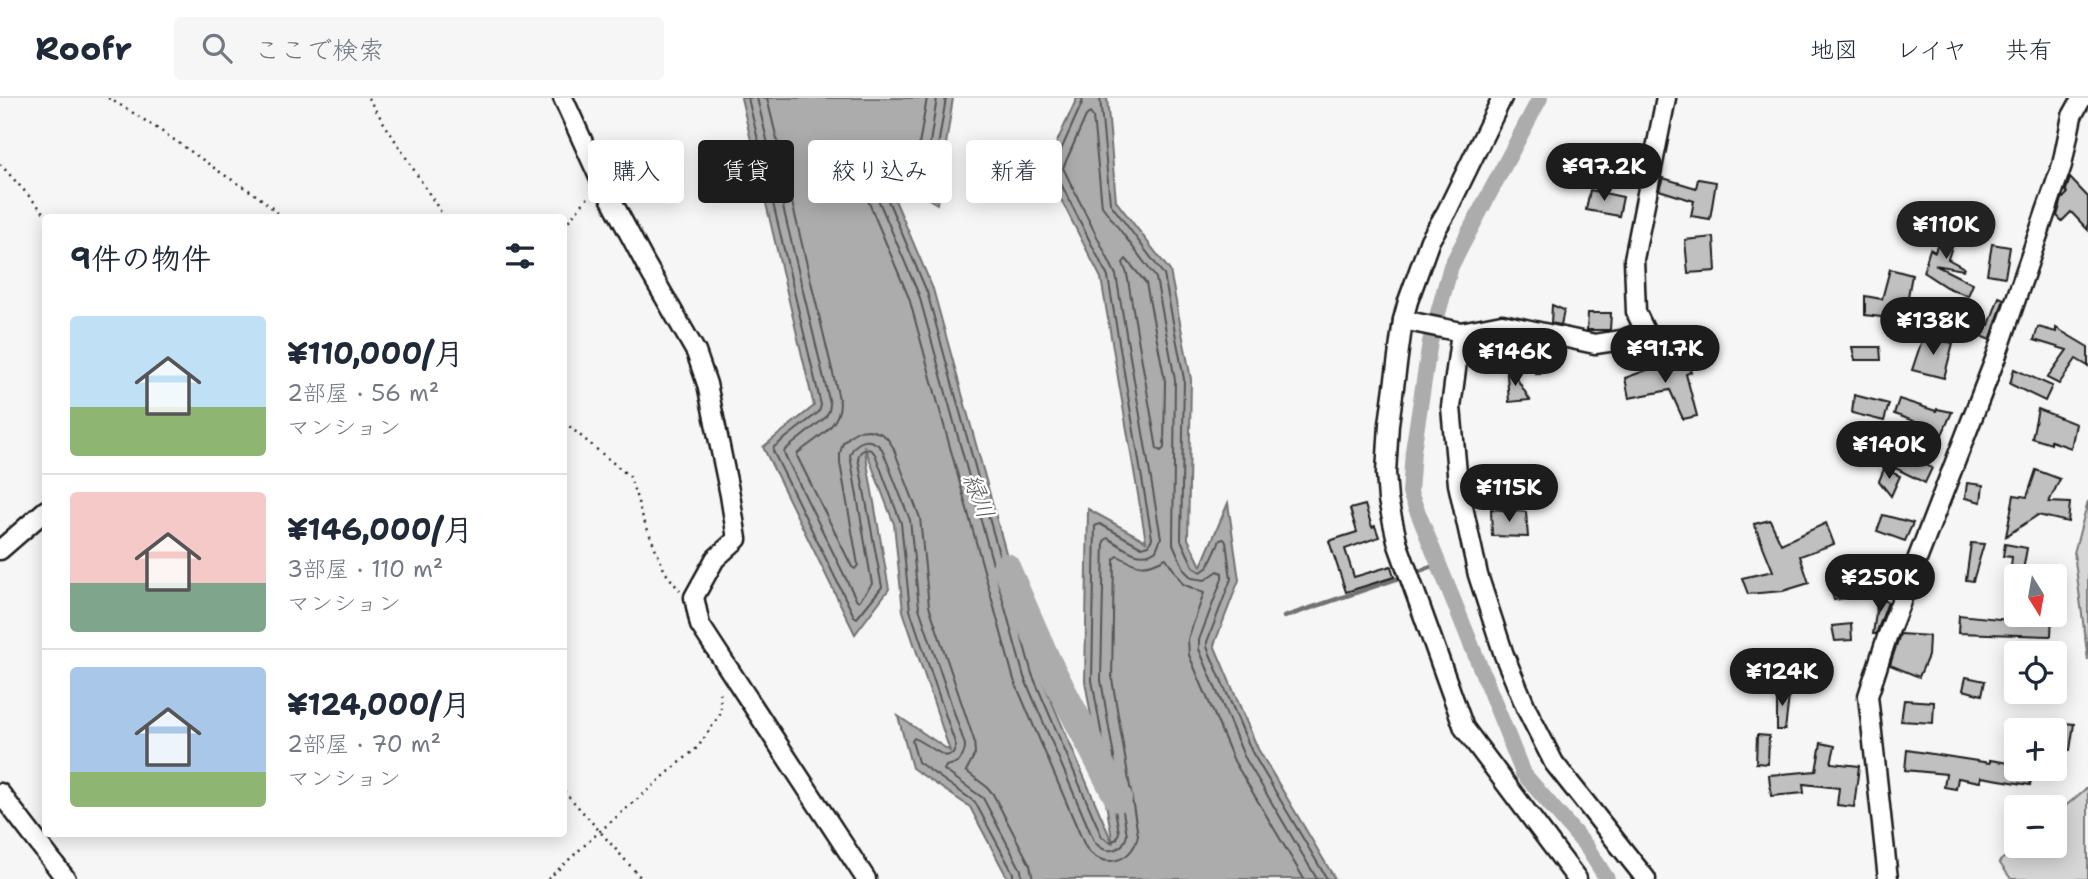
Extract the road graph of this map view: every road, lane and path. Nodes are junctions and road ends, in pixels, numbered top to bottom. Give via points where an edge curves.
1 (108, 98) edge
2 (368, 98) edge
3 (563, 98) edge
4 (1502, 98) edge
5 (1667, 98) edge
6 (2082, 98) edge
7 (588, 153) edge
8 (0, 164) edge
9 (588, 199) edge
10 (613, 203) edge
11 (45, 214) edge
12 (278, 214) edge
13 (442, 214) edge
14 (567, 223) edge
15 (1403, 320) junction
16 (1461, 332) junction
17 (567, 424) edge
18 (42, 514) edge
19 (0, 551) edge
20 (694, 597) junction
21 (720, 688) dead end
22 (0, 793) edge
23 (567, 795) edge
24 (599, 832) junction
25 (66, 879) edge
26 (548, 879) edge
27 (642, 879) edge
28 (866, 879) edge
29 (1577, 879) edge
30 (1646, 879) edge
31 (1888, 879) edge

1 - 12 path via 268,202
2 - 13 path
3 - 7 street
4 - 15 street via 1430,240
5 - 16 street via 1634,259 1636,312 1645,331 1595,344 1502,324
6 - 31 street via 2072,116 2062,165 1996,357 1886,637 1868,696
8 - 11 path
9 - 14 path
10 - 20 street via 696,352 730,495 737,539 715,559
15 - 16 street
15 - 29 street via 1386,473 1398,545 1464,728
16 - 30 street via 1451,407 1458,484 1478,575 1504,655 1554,763
17 - 20 path via 630,477 665,572 683,597
18 - 19 street
20 - 28 street via 700,625
21 - 24 path via 721,713 698,747
22 - 25 street
23 - 24 path
24 - 26 path
24 - 27 path

